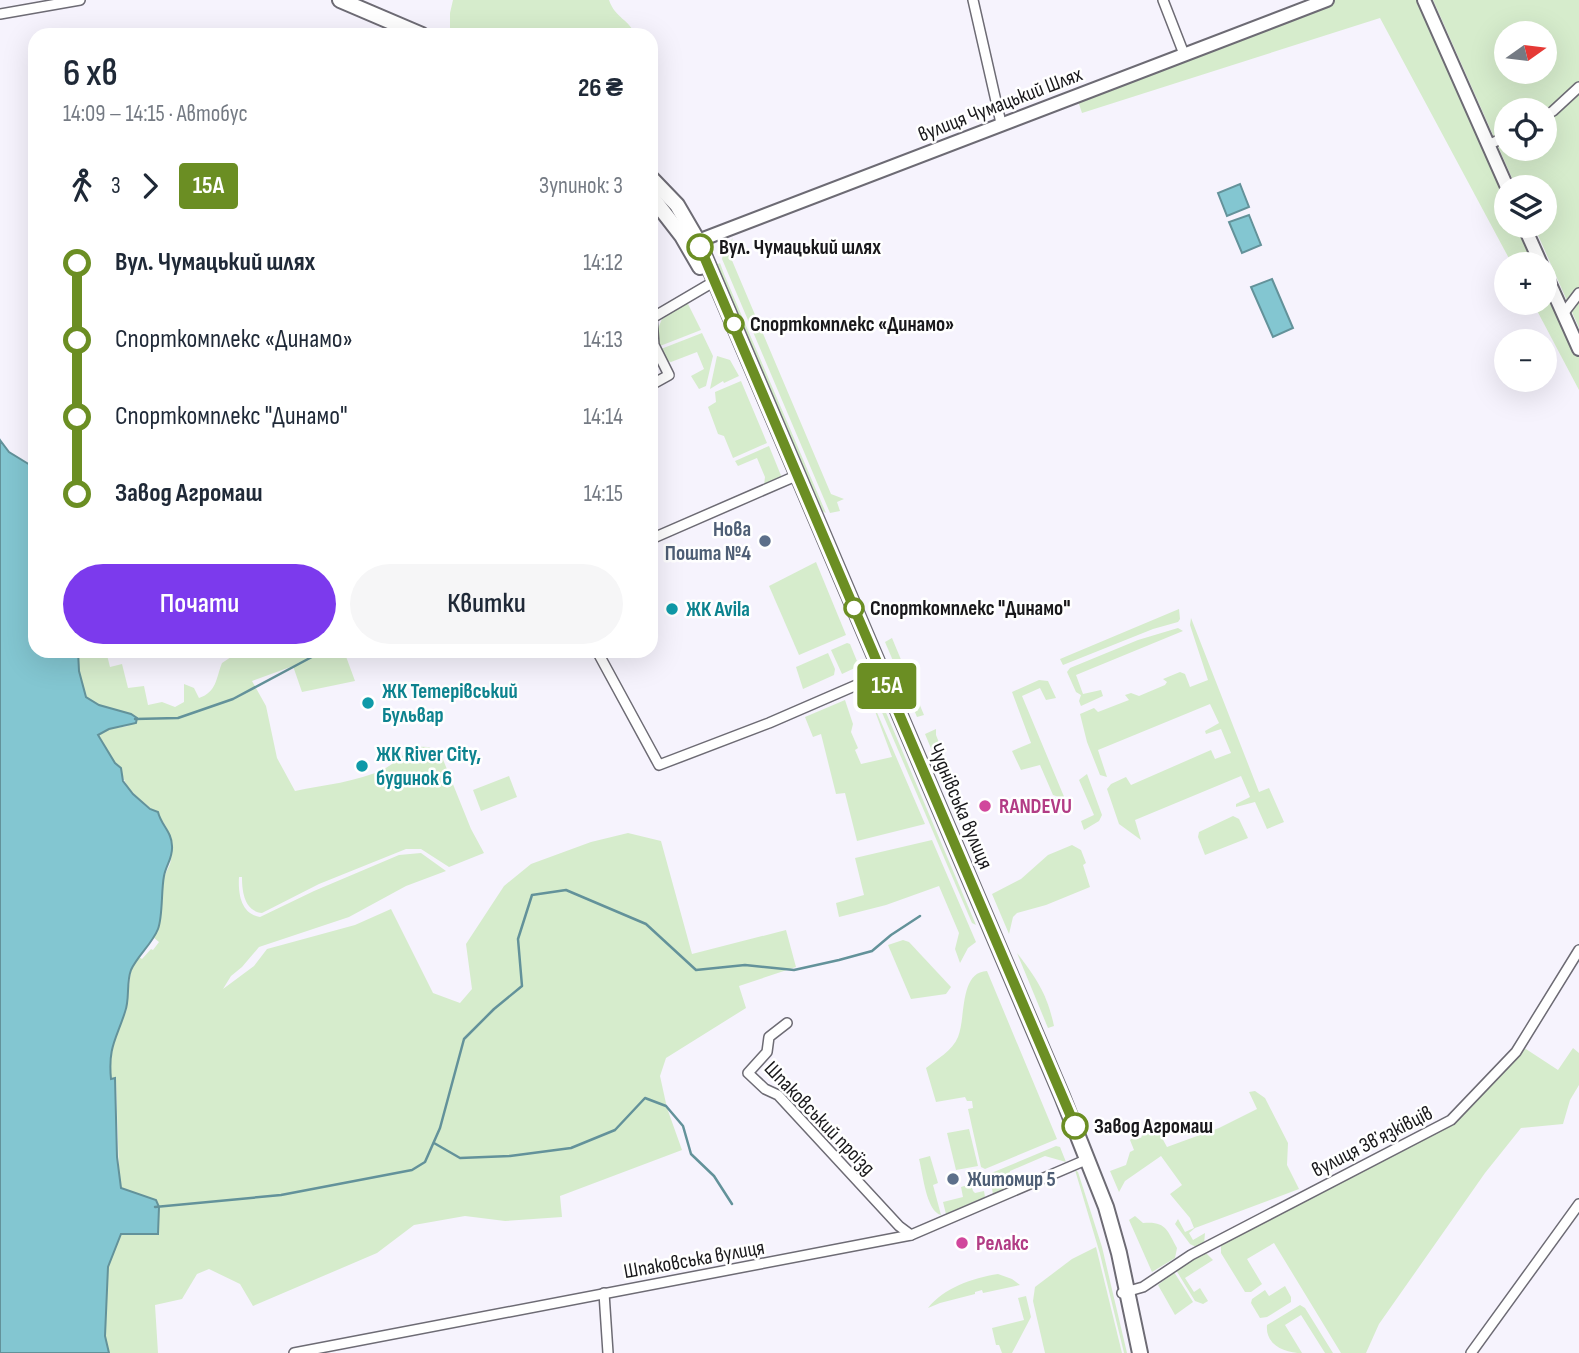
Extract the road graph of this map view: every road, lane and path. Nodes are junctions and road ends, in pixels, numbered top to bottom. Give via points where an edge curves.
1 (80, 0) edge
2 (340, 0) edge
3 (973, 0) edge
4 (1163, 0) edge
5 (1327, 0) edge
6 (1424, 0) edge
7 (0, 14) edge
8 (406, 28) edge
9 (1184, 54) junction
10 (1579, 87) edge
11 (1557, 107) edge
12 (1001, 123) junction
13 (1494, 142) edge
14 (1489, 145) junction
15 (1502, 175) edge
16 (658, 185) edge
17 (658, 204) edge
18 (693, 243) junction
19 (712, 283) junction
20 (1579, 293) edge
21 (1557, 300) edge
22 (658, 314) edge
23 (1563, 314) junction
24 (1579, 349) edge
25 (658, 353) edge
26 (658, 381) edge
27 (795, 476) junction
28 (658, 536) edge
29 (601, 658) edge
30 (879, 675) junction
31 (1579, 950) edge
32 (787, 1023) dead end
33 (1085, 1160) junction
34 (1579, 1204) edge
35 (911, 1235) junction
36 (604, 1293) junction
37 (1124, 1293) junction
38 (294, 1353) edge
39 (608, 1353) edge
40 (1134, 1353) edge
41 (1140, 1353) edge
42 (1471, 1353) edge

1 - 7 street
2 - 8 main road
3 - 12 street
4 - 9 street
5 - 9 street, вулиця Чумацький Шлях
6 - 14 street
9 - 12 street, вулиця Чумацький Шлях
10 - 11 street
12 - 18 street, вулиця Чумацький Шлях
13 - 14 street
14 - 15 street
16 - 18 main road, Чуднівська вулиця via 677,205
17 - 18 main road, Чуднівська вулиця
18 - 19 main road, Чуднівська вулиця
19 - 22 street
19 - 27 main road, Чуднівська вулиця
20 - 23 street
21 - 23 street
23 - 24 street
25 - 26 street via 669,375
27 - 28 street
27 - 30 main road, Чуднівська вулиця
29 - 30 street via 659,765
30 - 33 main road, Чуднівська вулиця
31 - 37 street, вулиця Звʼязківців via 1516,1052 1451,1120 1191,1255 1143,1287
32 - 35 street, Шпаковський проїзд via 769,1037 767,1052 748,1073 778,1095
33 - 35 street, Шпаковська вулиця
33 - 37 main road, Чуднівська вулиця via 1106,1207
34 - 42 street
35 - 36 street, Шпаковська вулиця
36 - 38 street, Шпаковська вулиця
36 - 39 street
37 - 40 main road, Чуднівська вулиця
37 - 41 main road, Чуднівська вулиця

